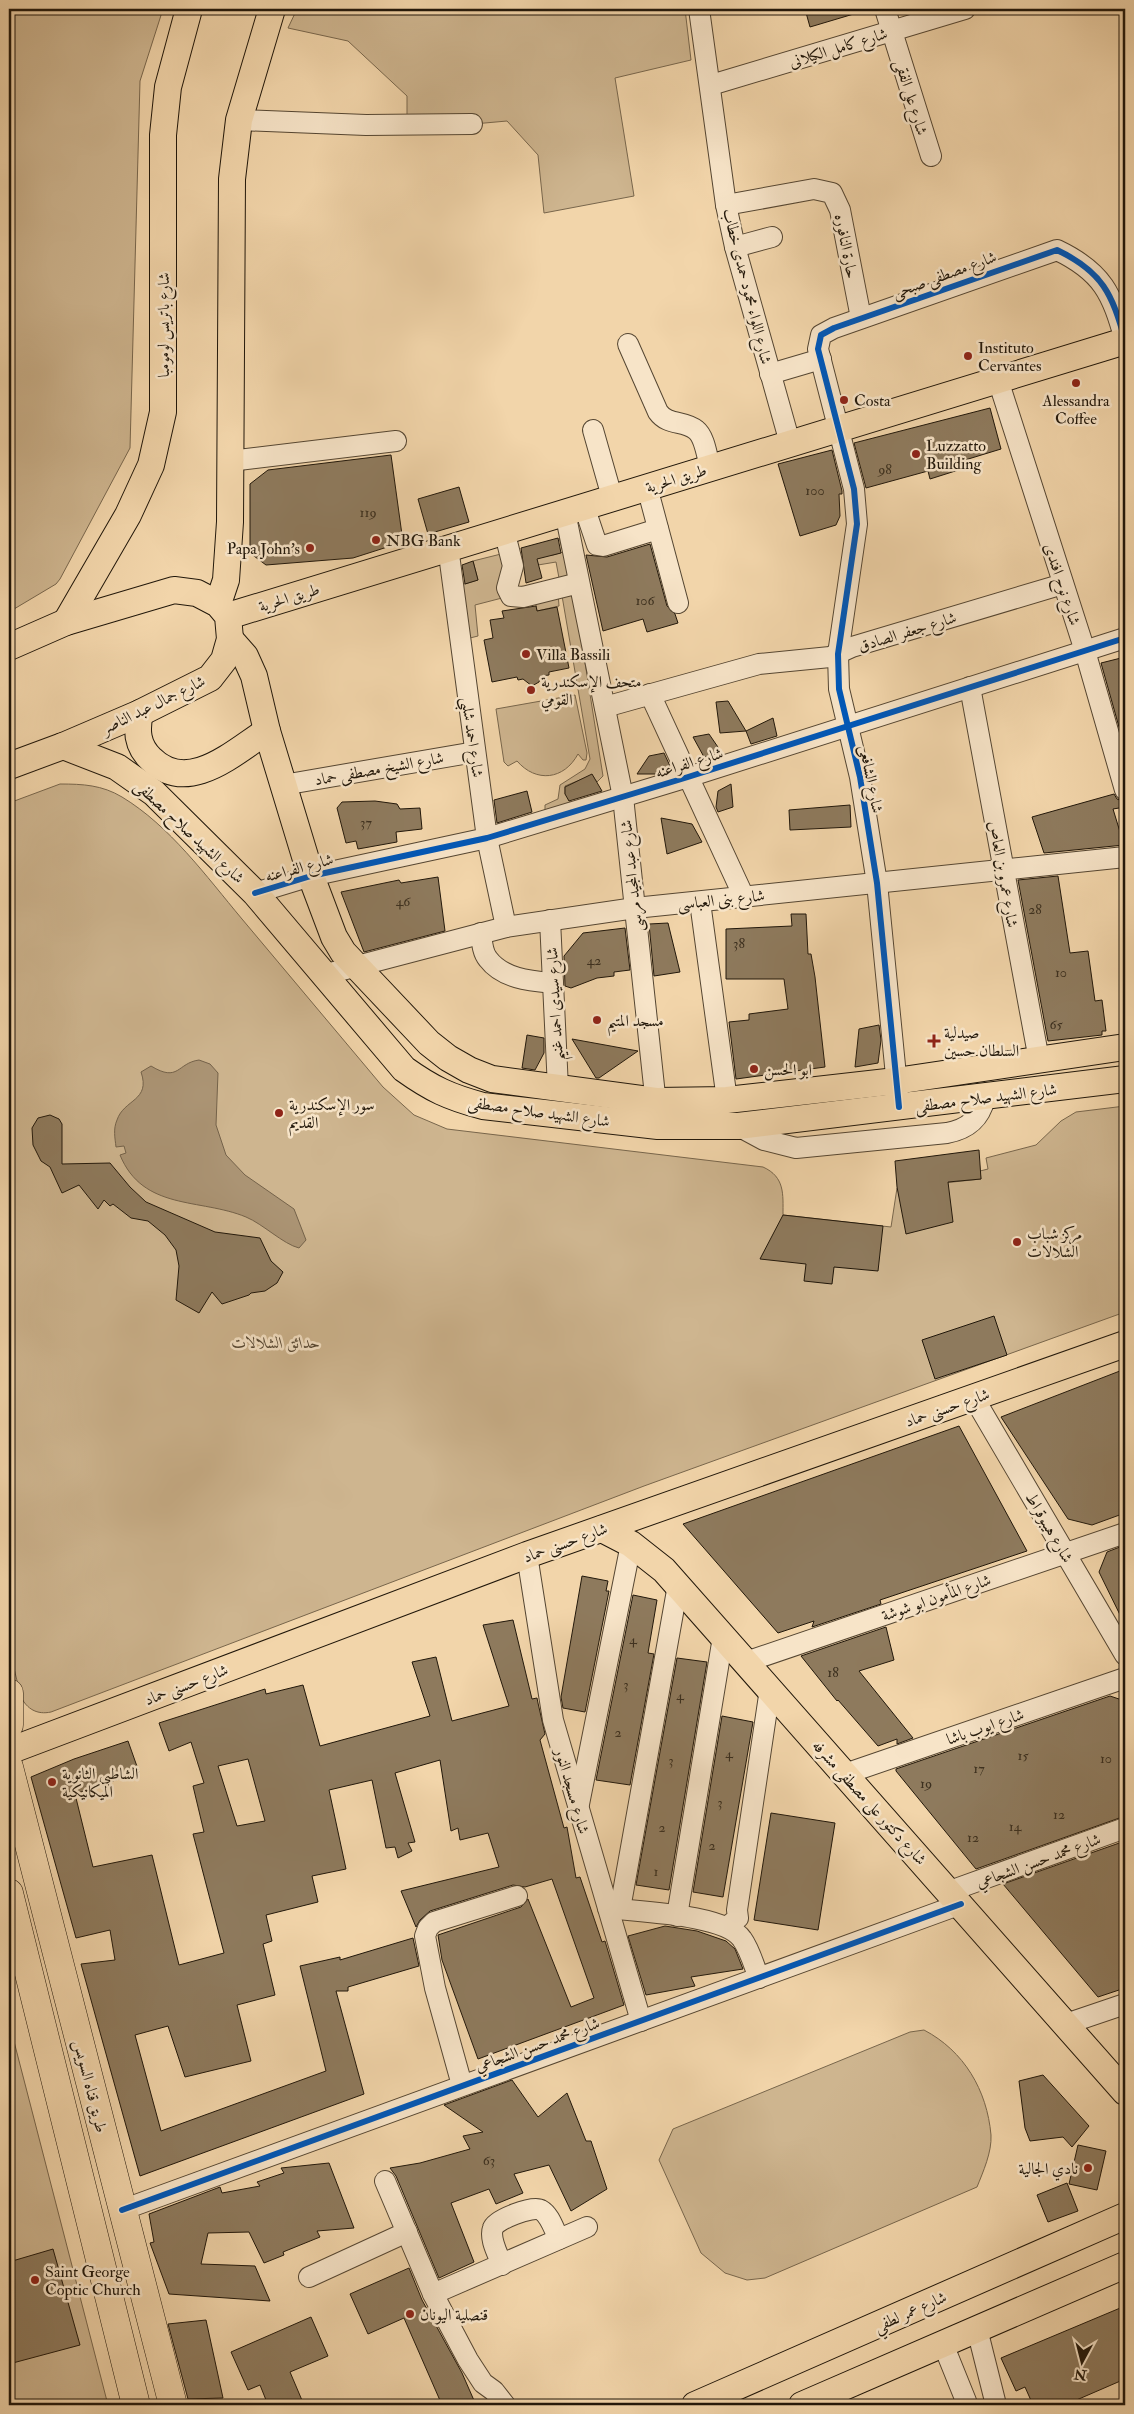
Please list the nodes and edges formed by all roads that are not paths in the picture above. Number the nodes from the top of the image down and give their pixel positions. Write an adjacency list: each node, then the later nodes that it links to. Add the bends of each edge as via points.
1 (188, 9): 36 (main road, شارع باتريس لومومبا, via 168,87 163,135 163,412 151,465 128,515)
2 (272, 9): 8 (main road)
3 (699, 9): 7 (street, شارع اللواء محمود حمدى خطاب)
4 (885, 9): 6 (street, شارع على الفقى)
5 (965, 9): 6 (street, شارع كامل الكيلانى)
6 (892, 31): 7 (street, شارع كامل الكيلانى); 10 (street, شارع على الفقى)
7 (711, 85): 11 (street, شارع اللواء محمود حمدى خطاب)
8 (239, 120): 9 (street, via 366,125); 24 (main road, via 232,178)
9 (472, 124)
10 (930, 156)
11 (726, 205): 13 (street, شارع اللواء محمود حمدى خطاب); 14 (street, حارة النافوره, via 814,189 832,193 840,210)
12 (772, 237): 13 (street)
13 (734, 247): 18 (street, شارع اللواء محمود حمدى خطاب)
14 (861, 318): 15 (street, شارع مصطفى صبحى, via 1057,250 1068,255 1107,289); 17 (street, شارع مصطفى صبحى, via 821,335)
15 (1125, 340): 19 (main road, طريق الحرية)
16 (628, 344): 25 (street, via 658,412 667,421 696,430)
17 (820, 359): 18 (street); 20 (street, شارع مصطفى صبحى)
18 (770, 374): 23 (street, شارع اللواء محمود حمدى خطاب)
19 (998, 380): 20 (main road, طريق الحرية); 33 (street, شارع نوح افندى)
20 (839, 428): 23 (main road, طريق الحرية); 40 (street, شارع الشافعى, via 854,489 857,524)
21 (593, 430): 27 (street)
22 (396, 441): 24 (street)
23 (790, 443): 25 (main road, طريق الحرية)
24 (230, 461): 35 (main road)
25 (710, 467): 26 (main road, طريق الحرية)
26 (647, 487): 27 (main road, طريق الحرية); 29 (street)
27 (612, 497): 28 (main road, طريق الحرية)
28 (574, 509): 29 (street, via 597,546); 30 (main road, طريق الحرية); 32 (street, شارع عبد المجيد مرسى)
29 (658, 529): 34 (street)
30 (504, 530): 31 (main road, طريق الحرية); 32 (street, via 512,561 507,588 511,596 523,597)
31 (448, 547): 35 (main road, طريق الحرية); 48 (street, شارع احمد شلبى)
32 (579, 583): 43 (street, شارع عبد المجيد مرسى)
33 (1063, 584): 39 (street, شارع نوح افندى); 40 (street, شارع جعفر الصادق, via 852,647)
34 (678, 603)
35 (225, 620): 36 (main road, via 198,593 174,590); 44 (main road, شارع جمال عبد الناصر, via 224,660 210,678); 46 (main road, شارع الشهيد صلاح مصطفى, via 250,665)
36 (66, 622): 38 (main road)
37 (1125, 638): 39 (street, شارع الفراعنه)
38 (9, 647)
39 (1085, 651): 41 (street, شارع الفراعنه); 52 (street, شارع نوح افندى)
40 (838, 654): 42 (street, شارع جعفر الصادق, via 759,664); 45 (street, شارع الشافعى, via 839,690)
41 (970, 688): 45 (street, شارع الفراعنه); 56 (street, شارع عمرو بن العاص)
42 (650, 694): 43 (street, شارع جعفر الصادق); 50 (street)
43 (604, 707): 53 (street, شارع عبد المجيد مرسى)
44 (140, 713): 46 (main road, via 137,734 146,754 165,769 176,773 189,774 212,766); 47 (main road, شارع جمال عبد الناصر)
45 (847, 726): 50 (street, شارع الفراعنه); 58 (street, شارع الشافعى, via 860,777)
46 (267, 731): 51 (main road, شارع الشهيد صلاح مصطفى)
47 (63, 746): 49 (main road, شارع جمال عبد الناصر); 59 (main road, شارع الشهيد صلاح مصطفى, via 117,767 154,793)
48 (475, 752): 51 (street, شارع الشيخ مصطفى حماد); 54 (street, شارع احمد شلبى)
49 (9, 766)
50 (688, 777): 53 (street, شارع الفراعنه); 60 (street)
51 (283, 785): 57 (main road, شارع الشهيد صلاح مصطفى)
52 (1125, 790)
53 (623, 797): 54 (street, شارع الفراعنه); 62 (street, شارع عبد المجيد مرسى)
54 (487, 838): 57 (street, شارع الفراعنه); 64 (street, شارع احمد شلبى)
55 (1125, 857): 56 (street, شارع بنى العباسى)
56 (1004, 870): 58 (street, شارع بنى العباسى); 70 (street, شارع عمرو بن العاص)
57 (310, 876): 59 (street, شارع الفراعنه); 66 (main road, شارع الشهيد صلاح مصطفى, via 334,938)
58 (877, 883): 60 (street, شارع بنى العباسى); 72 (street, شارع الشافعى)
59 (255, 893): 67 (main road, شارع الشهيد صلاح مصطفى)
60 (744, 897): 61 (street, شارع بنى العباسى)
61 (700, 902): 62 (street, شارع بنى العباسى); 75 (street)
62 (635, 908): 63 (street, شارع بنى العباسى); 77 (street, شارع عبد المجيد مرسى)
63 (550, 920): 64 (street, شارع بنى العباسى); 68 (street, شارع سيدى احمد غنيم)
64 (506, 927): 65 (street, شارع بنى العباسى)
65 (481, 933): 66 (street, شارع بنى العباسى); 68 (street, via 484,950 495,965 525,981)
66 (354, 966): 67 (street, شارع بنى العباسى); 73 (main road, شارع الشهيد صلاح مصطفى, via 429,1043 448,1058 492,1079)
67 (323, 975): 77 (main road, شارع الشهيد صلاح مصطفى, via 404,1069 430,1088 455,1099 482,1106)
68 (553, 983): 73 (street, شارع سيدى احمد غنيم)
69 (1125, 1048): 70 (main road, شارع الشهيد صلاح مصطفى)
70 (1039, 1060): 72 (main road, شارع الشهيد صلاح مصطفى)
71 (1125, 1079): 74 (main road, شارع الشهيد صلاح مصطفى)
72 (896, 1081): 75 (main road, شارع الشهيد صلاح مصطفى); 76 (street, شارع الشافعى)
73 (558, 1088): 77 (main road, شارع الشهيد صلاح مصطفى)
74 (985, 1098): 76 (main road, شارع الشهيد صلاح مصطفى); 78 (street, via 981,1112 968,1126 937,1134 796,1148 764,1140)
75 (727, 1100): 77 (main road, شارع الشهيد صلاح مصطفى)
76 (899, 1107): 78 (main road, شارع الشهيد صلاح مصطفى)
77 (657, 1113): 78 (main road, شارع الشهيد صلاح مصطفى)
78 (738, 1126)
79 (1125, 1344): 80 (main road, شارع حسنى حماد)
80 (974, 1398): 81 (main road, شارع حسنى حماد); 84 (street, شارع هيبوقراط)
81 (602, 1529): 83 (main road, شارع دكتور على مصطفى مشرفه); 85 (main road, شارع حسنى حماد)
82 (1125, 1533): 84 (street, شارع المأمون ابو شوشة)
83 (631, 1544): 86 (main road, شارع دكتور على مصطفى مشرفه); 97 (street)
84 (1065, 1553): 88 (street, شارع هيبوقراط); 89 (street, شارع المأمون ابو شوشة)
85 (528, 1555): 94 (main road, شارع حسنى حماد); 97 (street, شارع مسجد النور, via 552,1720)
86 (678, 1585): 87 (main road, شارع دكتور على مصطفى مشرفه); 102 (street)
87 (723, 1636): 89 (main road, شارع دكتور على مصطفى مشرفه); 103 (street)
88 (1125, 1656)
89 (746, 1662): 91 (main road, شارع دكتور على مصطفى مشرفه)
90 (1125, 1678): 96 (street, شارع ايوب باشا)
91 (770, 1689): 96 (main road, شارع دكتور على مصطفى مشرفه); 104 (street, via 738,1918)
92 (9, 1694): 93 (highway)
93 (9, 1725)
94 (9, 1751)
95 (9, 1767): 112 (highway, طريق قناه السويس)
96 (845, 1774): 101 (main road, شارع دكتور على مصطفى مشرفه)
97 (578, 1808): 102 (street, شارع مسجد النور)
98 (1125, 1828): 101 (street, شارع محمد حسن الشجاعي)
99 (9, 1893): 124 (highway, طريق قناه السويس)
100 (517, 1896): 109 (street, via 434,1922 425,1936 434,1988)
101 (956, 1898): 105 (street, شارع محمد حسن الشجاعي); 108 (main road, شارع دكتور على مصطفى مشرفه)
102 (614, 1909): 103 (street); 107 (street, شارع مسجد النور)
103 (676, 1916): 104 (street)
104 (728, 1926): 105 (street, via 742,1938)
105 (759, 1978): 107 (street, شارع محمد حسن الشجاعي)
106 (1125, 2004): 108 (street)
107 (641, 2021): 109 (street, شارع محمد حسن الشجاعي)
108 (1066, 2024): 110 (main road, شارع دكتور على مصطفى مشرفه)
109 (462, 2086): 112 (street, شارع محمد حسن الشجاعي)
110 (1125, 2092)
111 (385, 2181): 115 (street)
112 (122, 2210): 125 (highway, طريق قناه السويس)
113 (1125, 2216): 127 (main road, شارع عمر لطفي)
114 (587, 2227): 116 (street)
115 (407, 2232): 119 (street); 120 (street)
116 (559, 2239): 117 (street); 117 (street, via 546,2214 537,2208 527,2209 495,2224 492,2229 492,2240)
117 (502, 2265): 120 (street)
118 (1125, 2265): 121 (main road)
119 (309, 2277)
120 (434, 2294): 126 (street, via 477,2375)
121 (977, 2330): 122 (main road); 129 (street)
122 (943, 2344): 123 (street); 128 (main road)
123 (962, 2403): 129 (street, via 988,2400)
124 (136, 2405)
125 (172, 2405)
126 (505, 2405)
127 (695, 2405)
128 (802, 2405)
129 (995, 2405)

